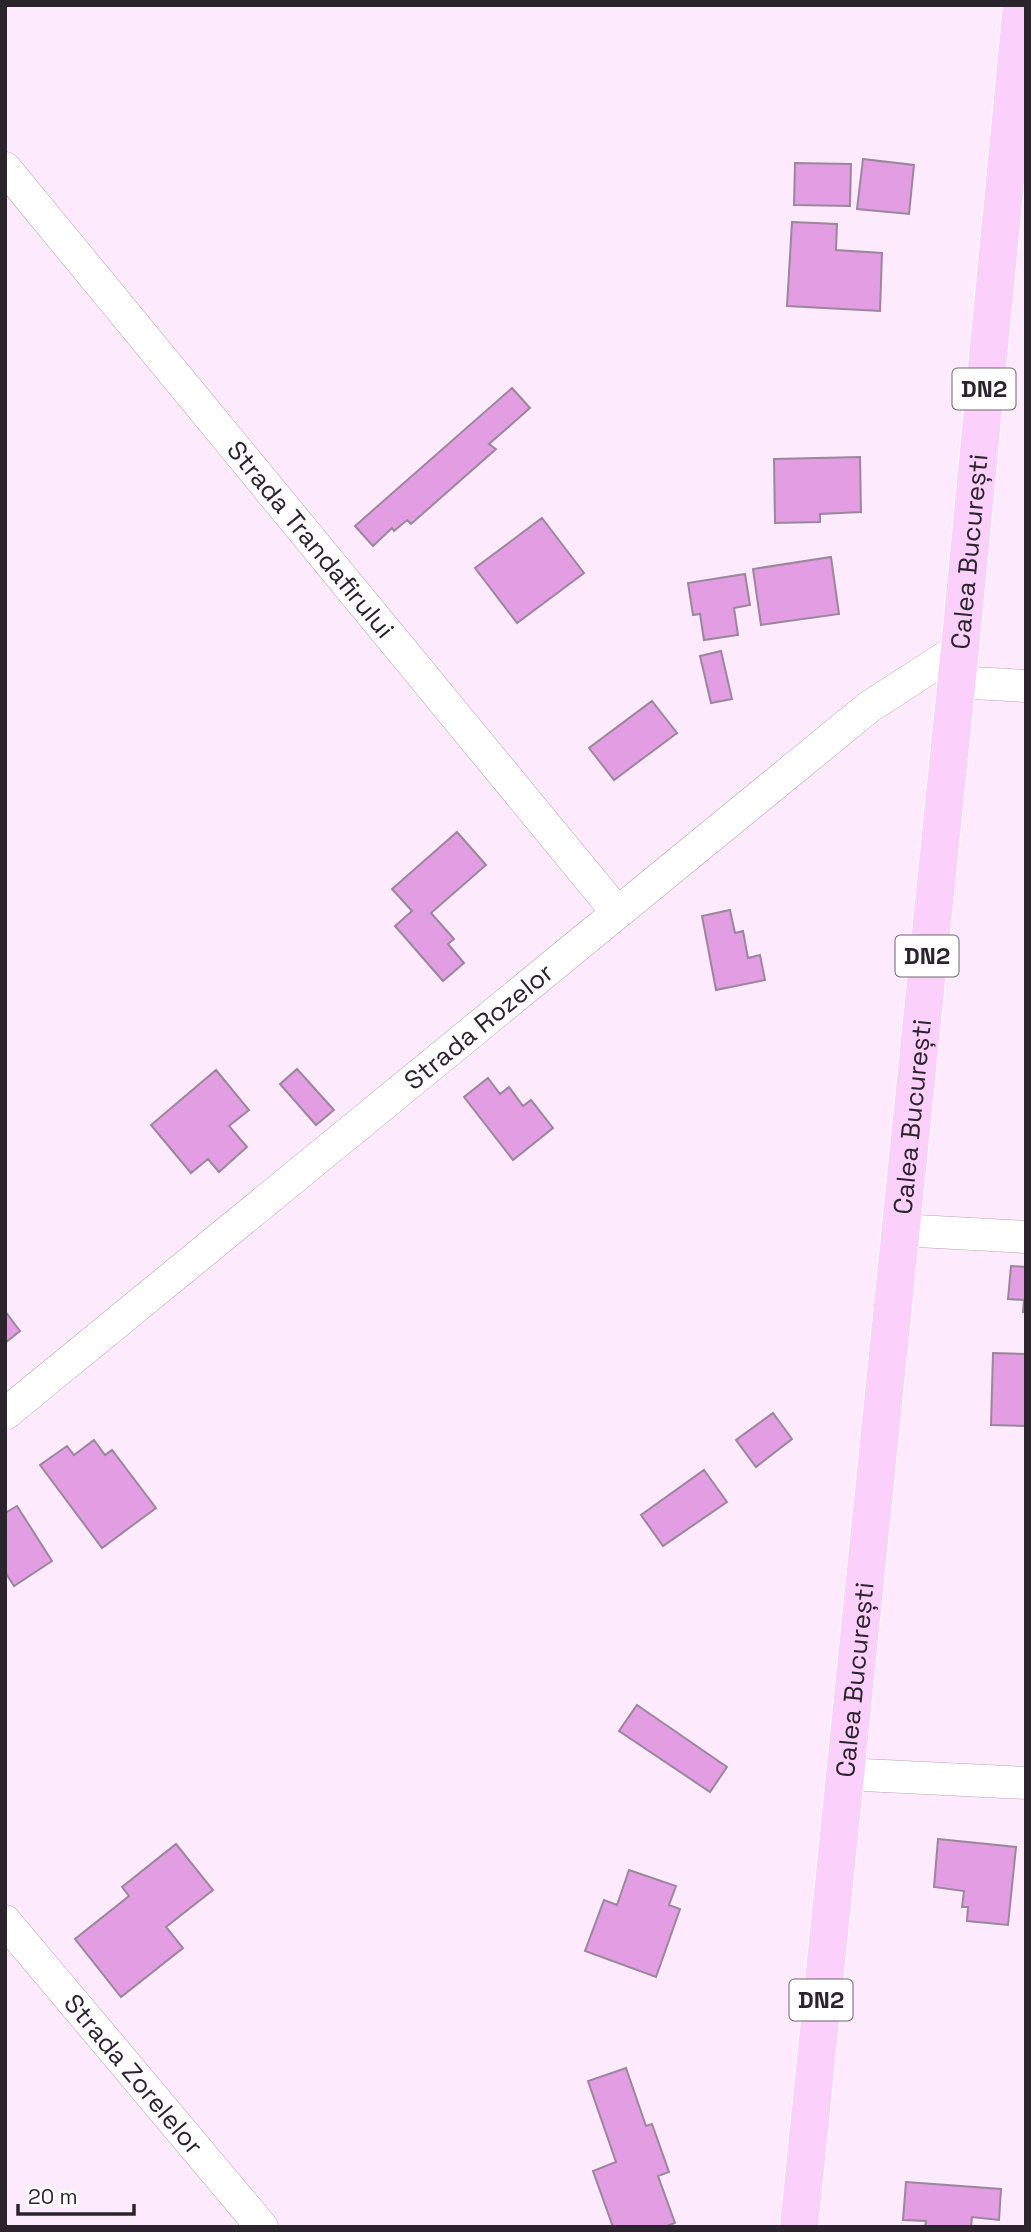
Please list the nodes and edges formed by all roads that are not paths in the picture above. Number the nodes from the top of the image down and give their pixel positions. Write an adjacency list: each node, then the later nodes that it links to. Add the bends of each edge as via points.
1 (1022, 5): 2 (main road, Calea București / DN2)
2 (1017, 132): 4 (main road, Calea București / DN2)
3 (5, 168): 6 (street, Strada Trandafirului)
4 (958, 665): 5 (street); 6 (street, Strada Rozelor, via 869,707); 7 (main road, Calea București / DN2)
5 (1026, 686)
6 (617, 912): 9 (street, Strada Rozelor)
7 (900, 1230): 8 (street); 10 (main road, Calea București / DN2)
8 (1026, 1237)
9 (5, 1414)
10 (843, 1774): 11 (street); 14 (main road, Calea București / DN2)
11 (1026, 1783)
12 (5, 1921): 13 (street, Strada Zorelelor)
13 (262, 2227)
14 (799, 2227)

